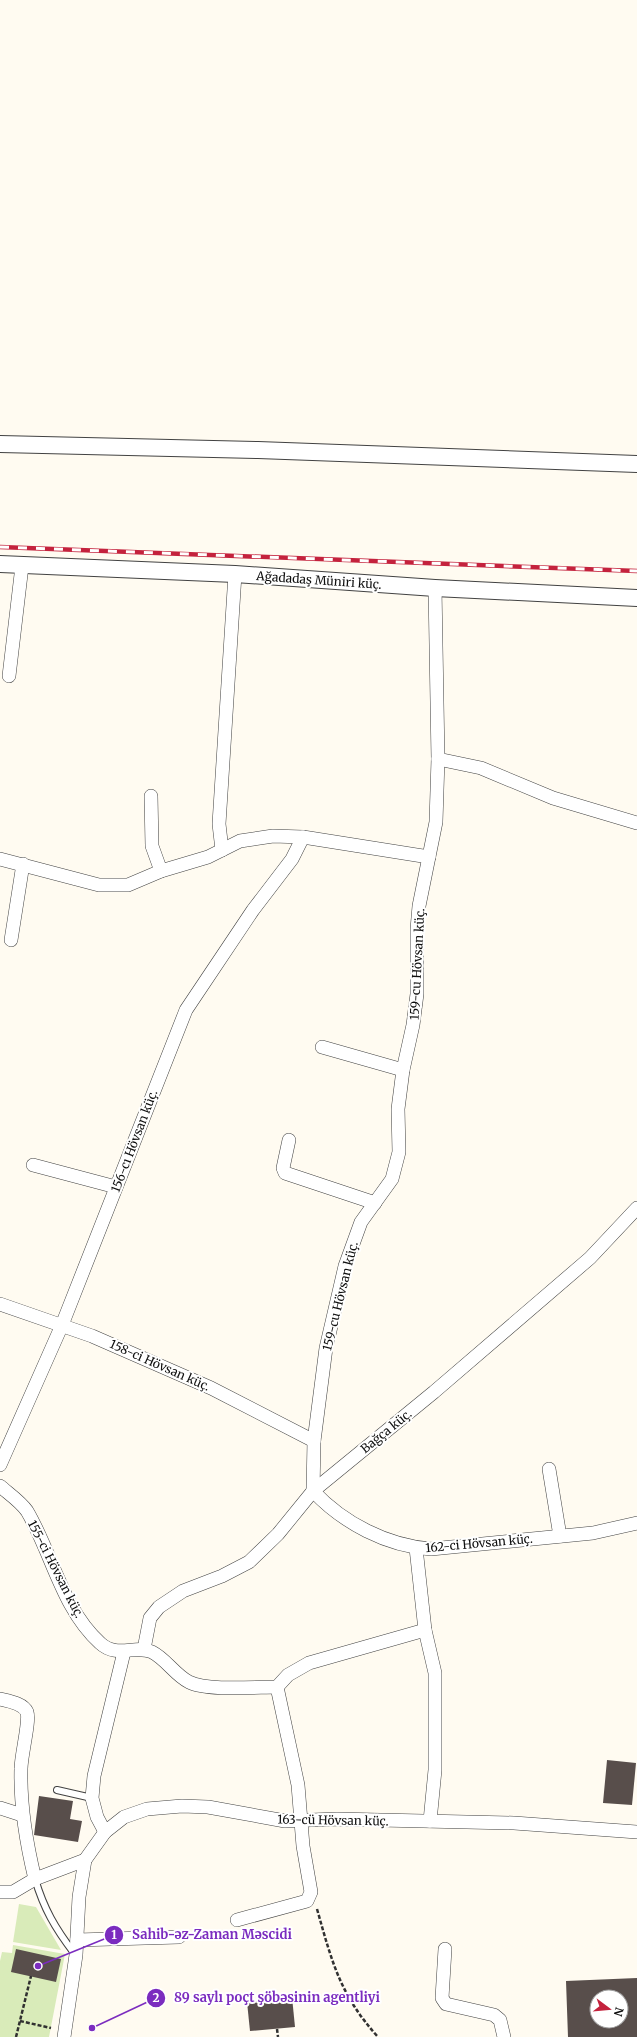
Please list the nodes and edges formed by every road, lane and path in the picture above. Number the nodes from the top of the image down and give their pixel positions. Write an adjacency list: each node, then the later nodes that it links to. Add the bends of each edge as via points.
1 (0, 444): 2 (street, via 258,450)
2 (637, 464)
3 (0, 564): 4 (street, Ağadadaş Müniri küç.)
4 (22, 566): 5 (street, Ağadadaş Müniri küç.); 8 (street)
5 (235, 574): 6 (street, Ağadadaş Müniri küç.); 13 (street, via 219,824)
6 (436, 588): 7 (street, Ağadadaş Müniri küç.); 9 (street, 159-cu Hövsan küç.)
7 (637, 598)
8 (9, 676)
9 (438, 759): 11 (street, via 481,768 553,798); 14 (street, 159-cu Hövsan küç., via 436,822)
10 (151, 796): 17 (street, via 152,846)
11 (637, 823)
12 (303, 837): 13 (street, via 273,836 240,841); 14 (street); 23 (street, 156-cı Hövsan küç., via 292,859 253,910 186,1010)
13 (222, 850): 17 (street, via 208,857)
14 (429, 857): 20 (street, 159-cu Hövsan küç., via 419,906 414,1025)
15 (0, 859): 16 (street)
16 (23, 864): 17 (street, via 99,885 114,886 128,885); 18 (street)
17 (161, 870)
18 (11, 940)
19 (322, 1047): 20 (street)
20 (403, 1070): 24 (street, 159-cu Hövsan küç., via 398,1109 398,1160 392,1179)
21 (288, 1140): 24 (street, via 283,1168 285,1174)
22 (33, 1165): 23 (street)
23 (116, 1187): 27 (street, 156-cı Hövsan küç.)
24 (375, 1203): 28 (street, 159-cu Hövsan küç., via 361,1222 345,1266 326,1348)
25 (637, 1208): 32 (street, Bağça küç., via 590,1258 434,1392)
26 (0, 1304): 27 (street, 158-ci Hövsan küç.)
27 (62, 1325): 28 (street, 158-ci Hövsan küç., via 211,1388); 29 (street, 156-cı Hövsan küç.)
28 (314, 1441): 32 (street, 159-cu Hövsan küç.)
29 (0, 1465)
30 (549, 1469): 34 (street)
31 (0, 1486): 38 (street, 155-ci Hövsan küç., via 26,1510 76,1614 100,1644)
32 (313, 1491): 35 (street, 162-ci Hövsan küç., via 329,1507 371,1533); 37 (street, Bağça küç., via 278,1534 249,1562 183,1591 159,1606 150,1618)
33 (637, 1523): 34 (street, 162-ci Hövsan küç., via 593,1533)
34 (560, 1536): 35 (street, 162-ci Hövsan küç., via 431,1549)
35 (416, 1548): 36 (street)
36 (424, 1630): 39 (street, via 310,1663 288,1675); 46 (street, via 436,1673)
37 (144, 1649): 38 (street, 155-ci Hövsan küç.); 39 (street, via 152,1652 177,1675 190,1683 203,1686)
38 (124, 1652): 42 (street, via 94,1776)
39 (277, 1687): 45 (street, via 298,1785)
40 (0, 1699): 44 (street, via 21,1705 27,1714 21,1753)
41 (57, 1790): 42 (lane)
42 (92, 1798): 47 (street, via 97,1817)
43 (0, 1808): 44 (street)
44 (22, 1815): 50 (street)
45 (302, 1821): 46 (street, 163-cü Hövsan küç.); 47 (street, 163-cü Hövsan küç., via 261,1817 208,1807 182,1806 147,1809 124,1816); 52 (street, via 303,1846)
46 (430, 1821): 48 (street, 163-cü Hövsan küç., via 514,1823)
47 (105, 1832): 49 (street, 163-cü Hövsan küç.)
48 (637, 1832)
49 (85, 1860): 50 (street); 55 (street, 163-cü Hövsan küç., via 79,1897)
50 (35, 1879): 51 (street, via 13,1892); 57 (lane, via 54,1927)
51 (0, 1892)
52 (311, 1892): 53 (street, via 307,1901); 65 (path, via 344,1992)
53 (237, 1920)
54 (179, 1937): 55 (street)
55 (77, 1940): 57 (street, 163-cü Hövsan küç.)
56 (445, 1948): 66 (street, via 442,1998 446,2004 494,2015 500,2020)
57 (76, 1955): 63 (street, 163-cü Hövsan küç.)
58 (31, 1976): 59 (path)
59 (20, 2021): 60 (path); 62 (path)
60 (51, 2028)
61 (277, 2028): 64 (path)
62 (16, 2037)
63 (64, 2037)
64 (278, 2037)
65 (378, 2037)
66 (504, 2037)

